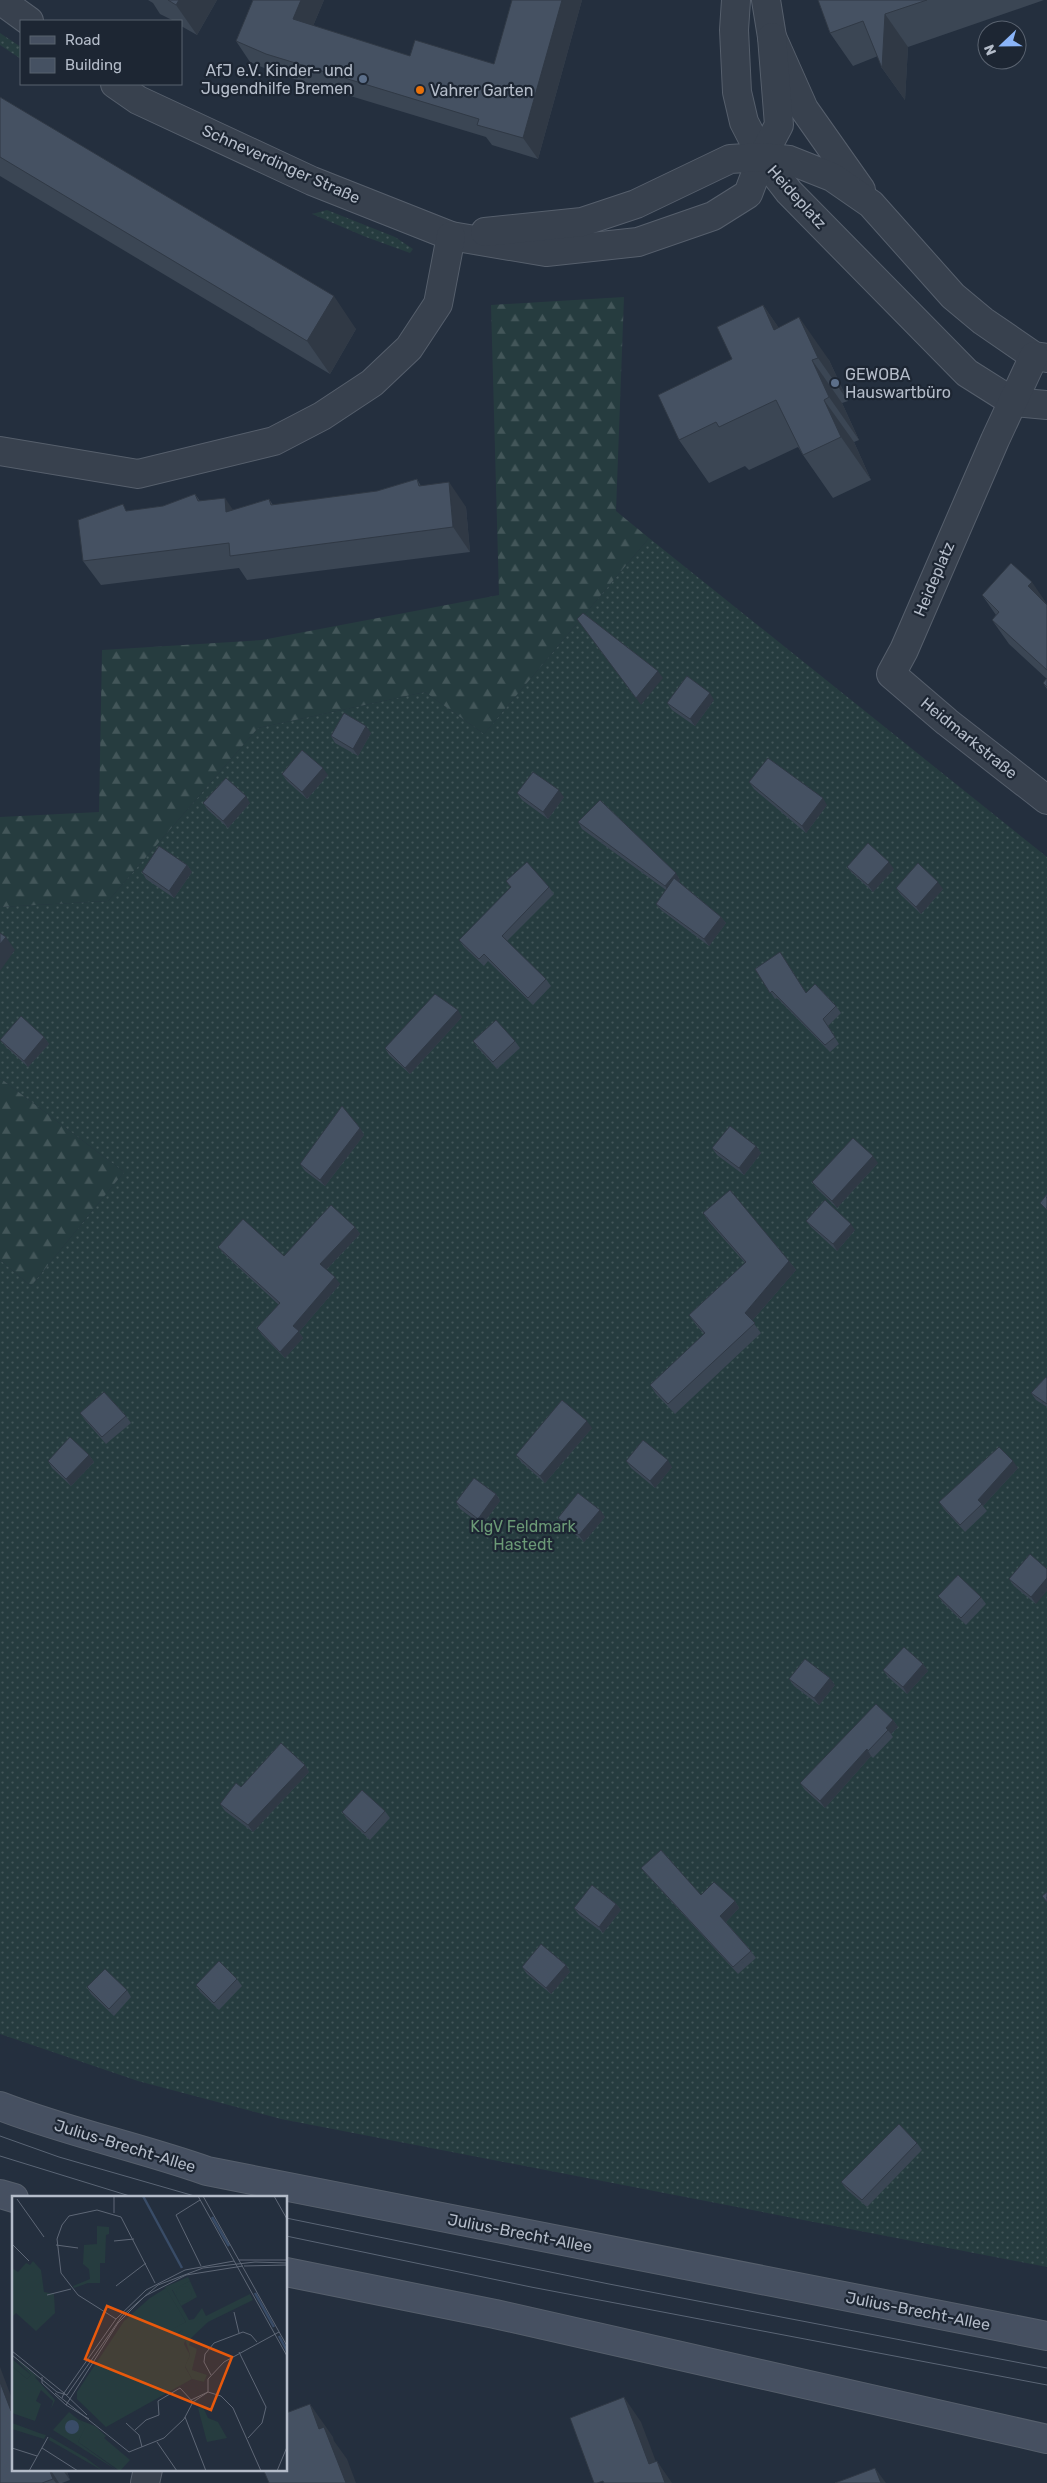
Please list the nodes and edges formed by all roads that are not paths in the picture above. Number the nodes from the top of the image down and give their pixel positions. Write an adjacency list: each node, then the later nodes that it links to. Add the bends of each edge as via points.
1 (0, 0): 4 (street)
2 (736, 0): 7 (street, via 737,92 744,122)
3 (766, 0): 5 (street)
4 (28, 20)
5 (772, 37): 7 (street, via 779,125); 8 (street, via 804,109)
6 (117, 85): 9 (street, Schneverdinger Straße, via 138,100 312,181)
7 (762, 157): 8 (street, Heideplatz, via 789,160 832,177); 9 (street, Schneverdinger Straße, via 730,159 636,204 582,222); 9 (street, Schneverdinger Straße, via 748,194 713,216 638,242 546,252); 11 (street, Heideplatz, via 789,192 967,374)
8 (871, 204): 10 (street, Heideplatz, via 953,296 983,321)
9 (451, 236): 13 (street, via 438,304 409,348 372,383 322,416 274,441 138,474)
10 (1041, 357): 11 (street, Heideplatz)
11 (1013, 402): 12 (street); 14 (street, Heideplatz)
12 (1047, 405)
13 (0, 451)
14 (891, 674): 15 (street, Heidmarkstraße)
15 (1047, 800)
16 (0, 2106): 18 (main road, Julius-Brecht-Allee, via 207,2171)
17 (288, 2272): 19 (main road, via 534,2323)
18 (1047, 2336)
19 (1047, 2439)
20 (148, 2470): 21 (street)
21 (145, 2483)

